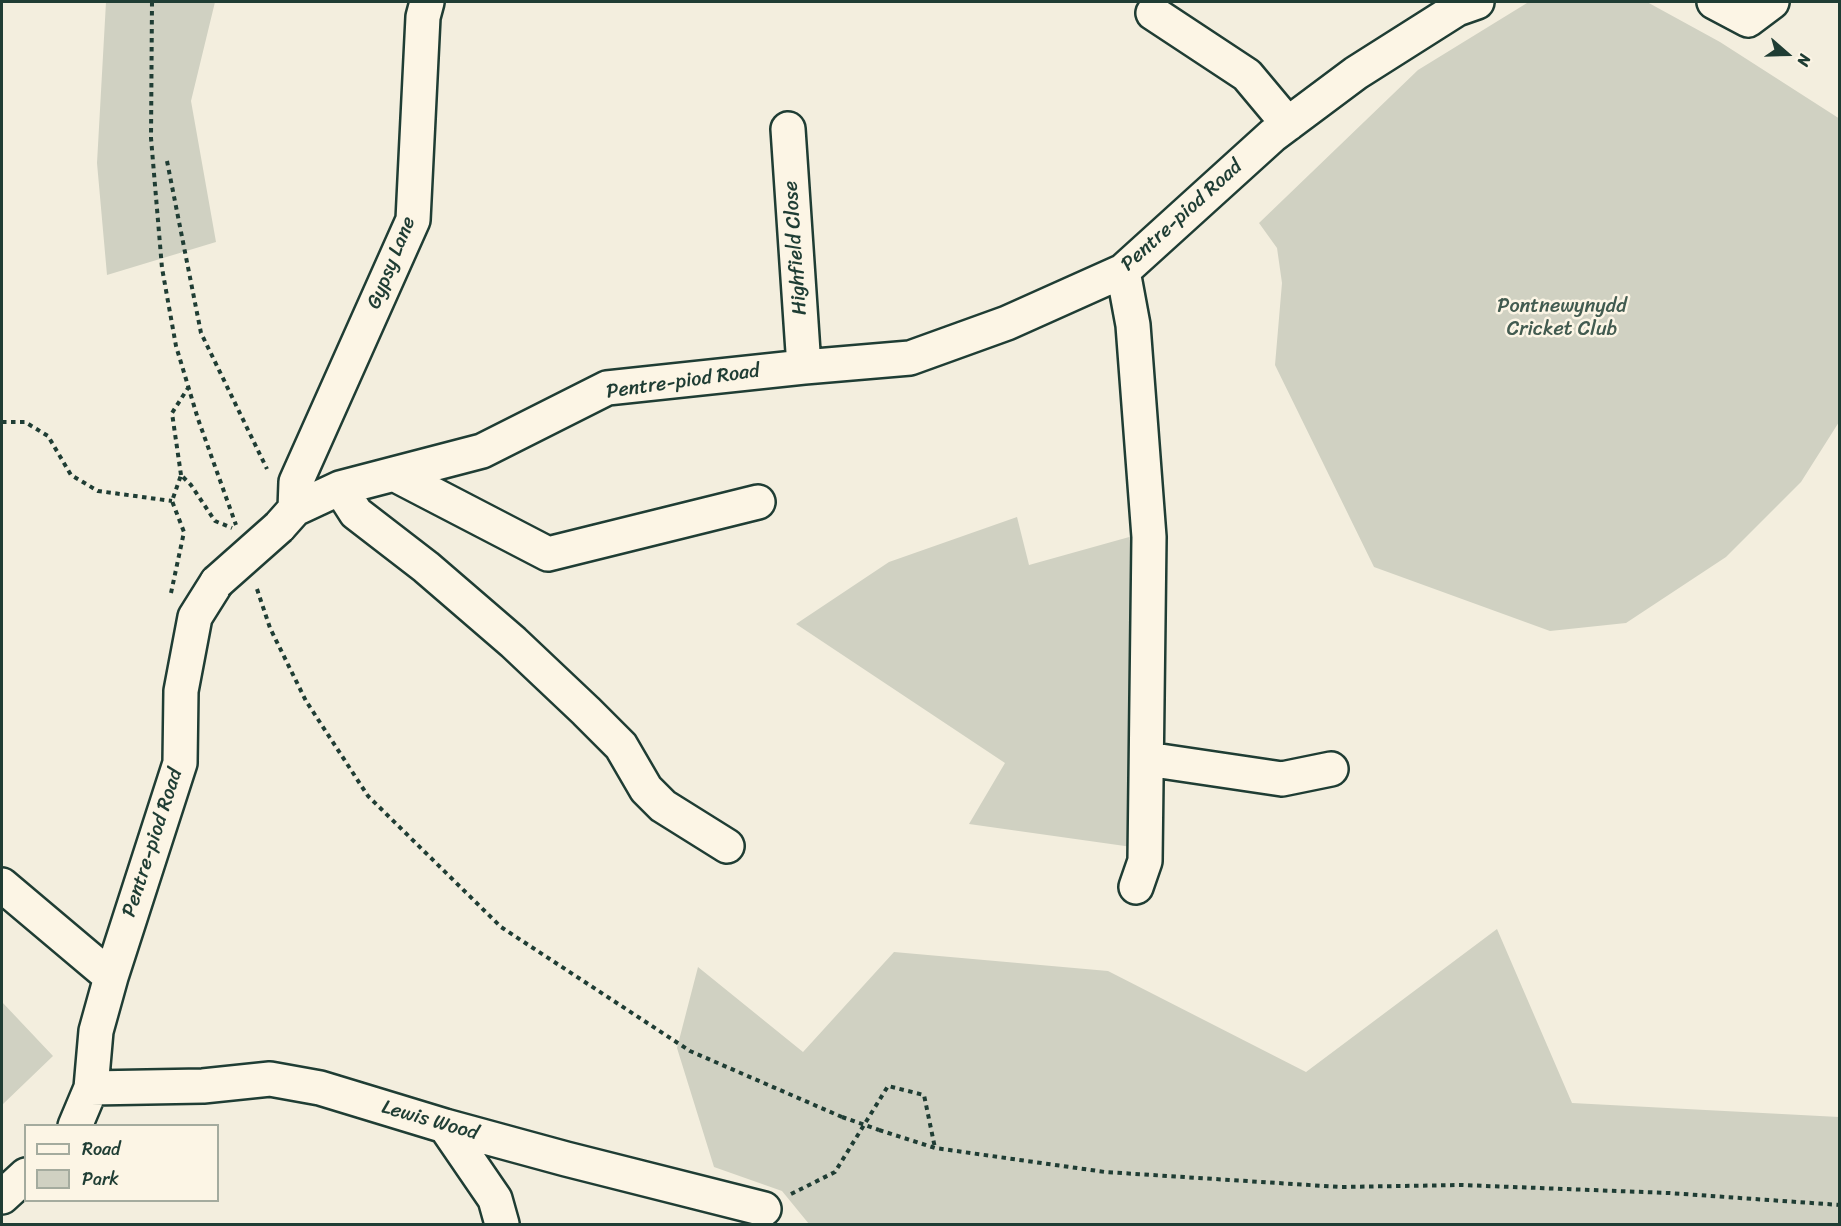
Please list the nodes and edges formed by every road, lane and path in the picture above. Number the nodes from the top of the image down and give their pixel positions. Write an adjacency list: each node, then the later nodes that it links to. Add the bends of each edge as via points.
1 (152, 2): 12 (path, via 151,138 162,268 176,346)
2 (427, 2): 19 (street, Gypsy Lane, via 423,17 413,220 296,482)
3 (1477, 2): 7 (street, Pentre-piod Road, via 1457,9 1356,73)
4 (1714, 2): 5 (street, via 1748,20)
5 (1772, 2)
6 (1153, 13): 7 (street, via 1247,75)
7 (1288, 124): 10 (street, Pentre-piod Road)
8 (788, 129): 11 (street, Highfield Close)
9 (167, 161): 19 (path, via 201,333)
10 (1123, 272): 11 (street, Pentre-piod Road, via 1007,323 910,358); 22 (street, via 1133,325 1149,537)
11 (804, 367): 14 (street, Pentre-piod Road, via 607,388 482,451)
12 (189, 387): 15 (path, via 172,413); 15 (path, via 238,530 215,521)
13 (2, 422): 17 (path, via 25,422 48,436 70,475 98,491)
14 (394, 474): 16 (street, Pentre-piod Road); 18 (street, via 548,554)
15 (181, 475): 17 (path)
16 (340, 488): 19 (street, Pentre-piod Road); 24 (street, via 356,513 513,642 586,711 621,746 646,789 663,806)
17 (172, 501): 21 (path, via 184,532)
18 (758, 502)
19 (290, 509): 27 (street, Pentre-piod Road, bridge, via 217,582 195,617 181,691 180,763)
20 (256, 585): 31 (path, bridge, via 270,628 306,701 368,796 501,927 690,1051 842,1117)
21 (169, 600)
22 (1147, 759): 23 (street, via 1282,779); 26 (street, via 1145,861)
23 (1331, 769)
24 (727, 846)
25 (2, 885): 27 (street)
26 (1136, 888)
27 (111, 977): 28 (street, Pentre-piod Road, via 96,1031)
28 (91, 1088): 29 (street, Pentre-piod Road); 30 (street, Lewis Wood, via 203,1086 270,1079 320,1088)
29 (75, 1124)
30 (445, 1126): 35 (street, Lewis Wood); 36 (street, via 495,1200)
31 (935, 1148): 34 (path, via 1106,1172 1340,1187 1461,1185); 35 (path, via 924,1095 888,1086 835,1172)
32 (24, 1177): 33 (street)
33 (2, 1197)
34 (1839, 1204)
35 (764, 1209)
36 (502, 1224)

